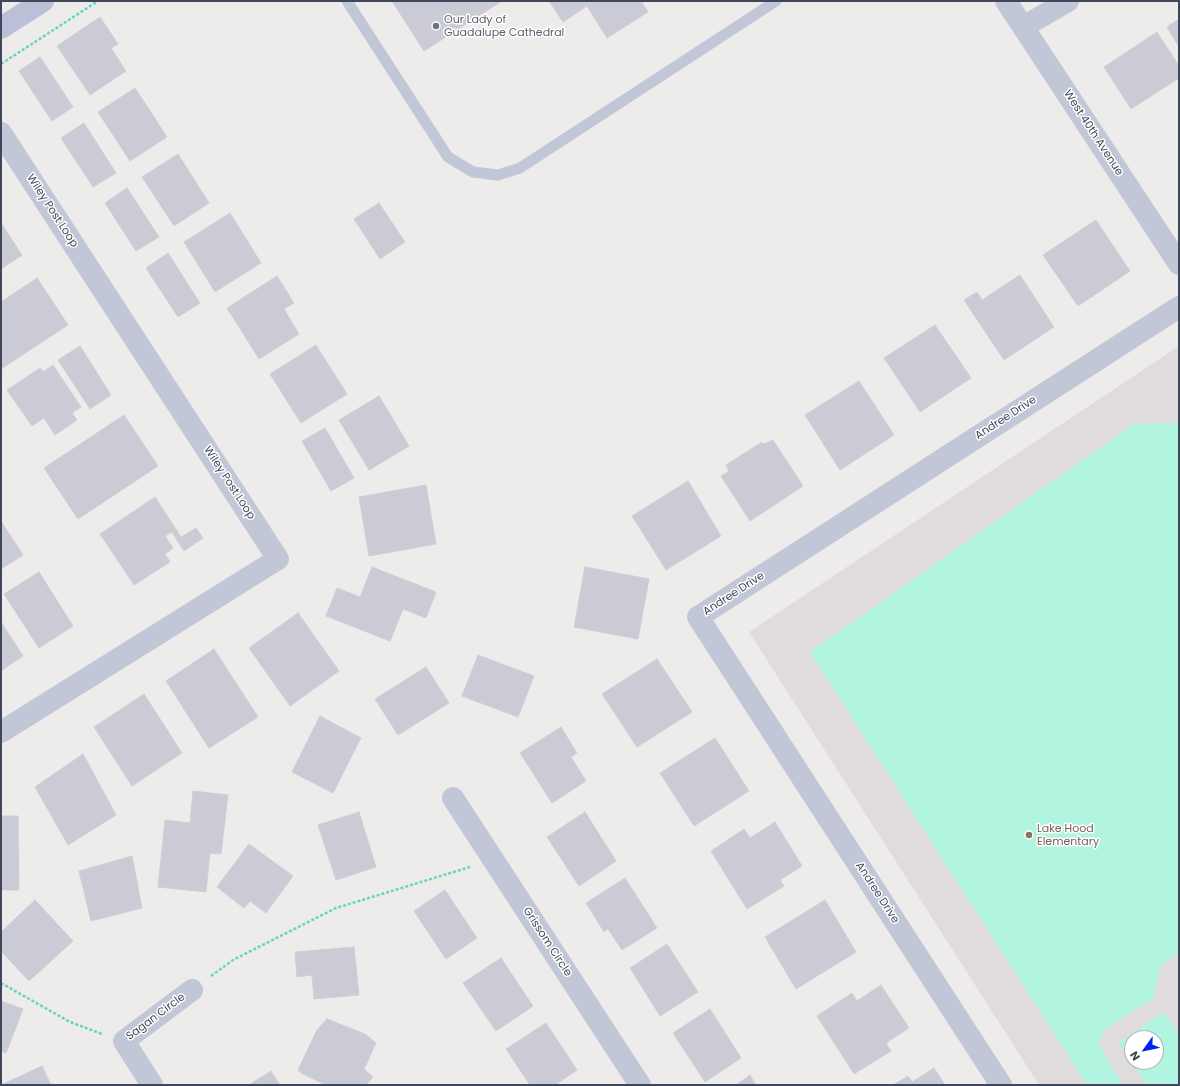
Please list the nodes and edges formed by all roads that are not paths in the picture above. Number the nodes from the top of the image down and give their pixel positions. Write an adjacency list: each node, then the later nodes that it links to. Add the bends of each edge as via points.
1 (43, 1): 7 (street)
2 (347, 1): 3 (lane, via 448,157 473,172 498,175 520,168)
3 (776, 1)
4 (1006, 1): 6 (street, West 40th Avenue)
5 (1068, 1): 6 (street)
6 (1023, 27): 9 (street, West 40th Avenue)
7 (1, 28)
8 (1, 133): 11 (street, Wiley Post Loop, via 278,559)
9 (1179, 264)
10 (1179, 308): 16 (street, Andree Drive, via 698,617)
11 (1, 732)
12 (453, 798): 15 (street, Grissom Circle)
13 (192, 990): 14 (street, Sagan Circle, via 124,1042)
14 (152, 1085)
15 (640, 1085)
16 (1002, 1085)

